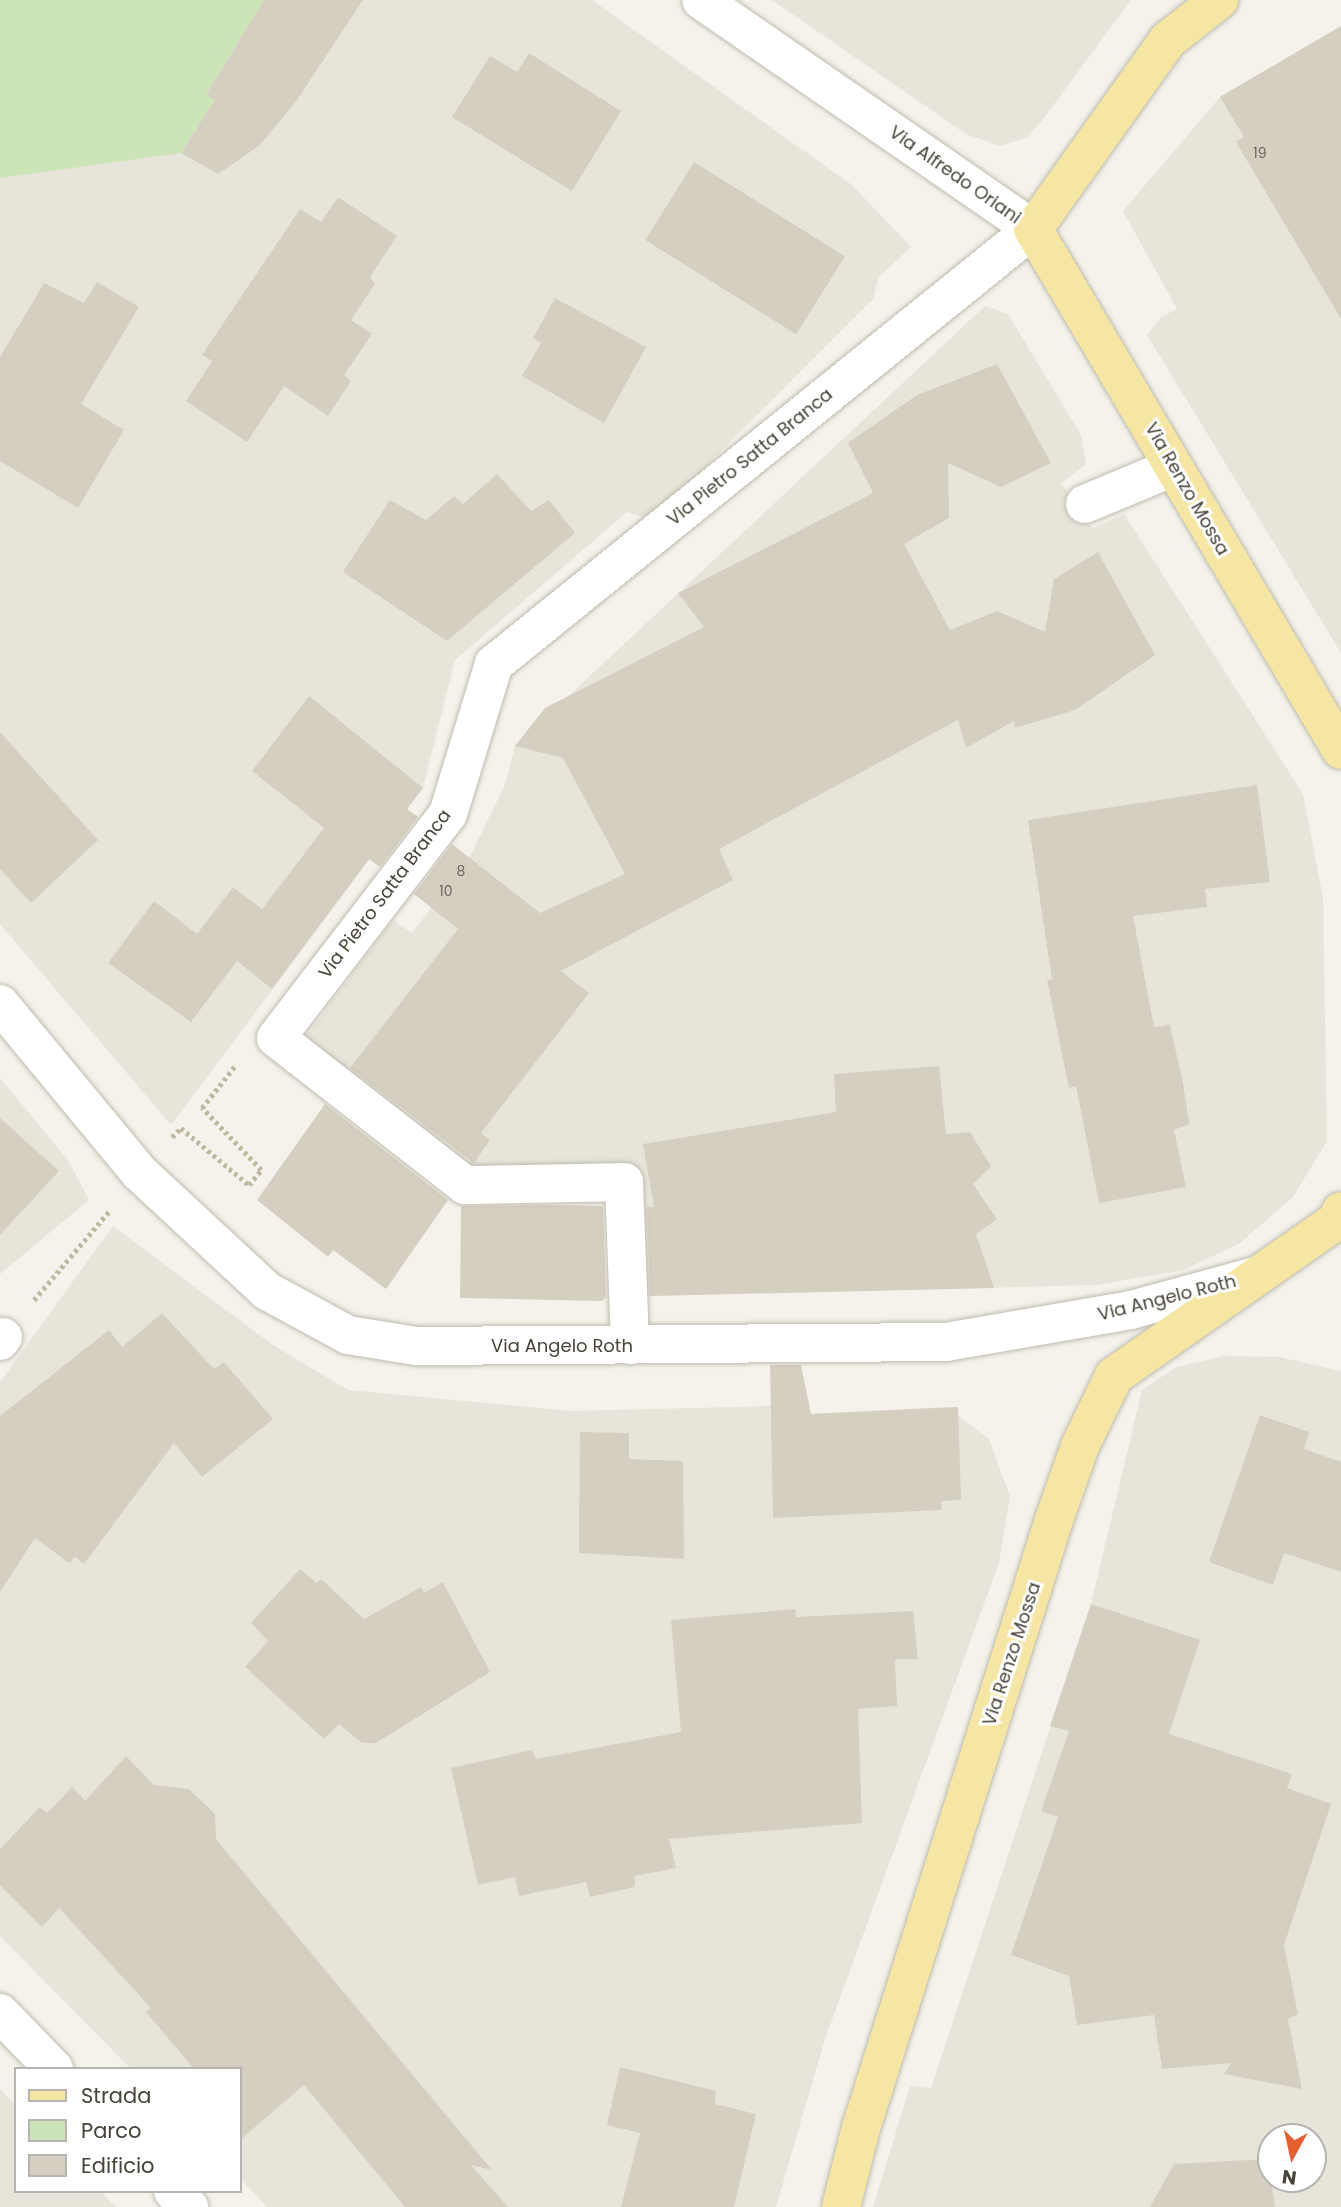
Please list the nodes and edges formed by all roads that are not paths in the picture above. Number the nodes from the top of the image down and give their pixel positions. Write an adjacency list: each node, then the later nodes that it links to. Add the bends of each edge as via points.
1 (701, 0): 3 (street, Via Alfredo Oriani)
2 (1219, 0): 3 (main road, Via Alfredo Oriani, via 1168,40)
3 (1033, 229): 4 (main road, Via Renzo Mossa); 10 (street, Via Pietro Satta Branca, via 495,664 448,814 276,1038 465,1185 624,1182)
4 (1174, 467): 5 (street); 6 (main road, Via Renzo Mossa)
5 (1085, 504)
6 (1341, 750)
7 (0, 1003): 10 (street, Via Angelo Roth, via 140,1173 267,1290 348,1335 416,1346)
8 (1340, 1221): 9 (main road, Via Renzo Mossa)
9 (1256, 1276): 10 (street, Via Angelo Roth, via 1131,1310 946,1342); 15 (main road, Via Renzo Mossa, via 1114,1376 1080,1446 861,2128)
10 (630, 1345)
11 (0, 2013): 12 (street)
12 (52, 2067)
13 (175, 2193): 14 (street)
14 (188, 2207)
15 (841, 2207)

